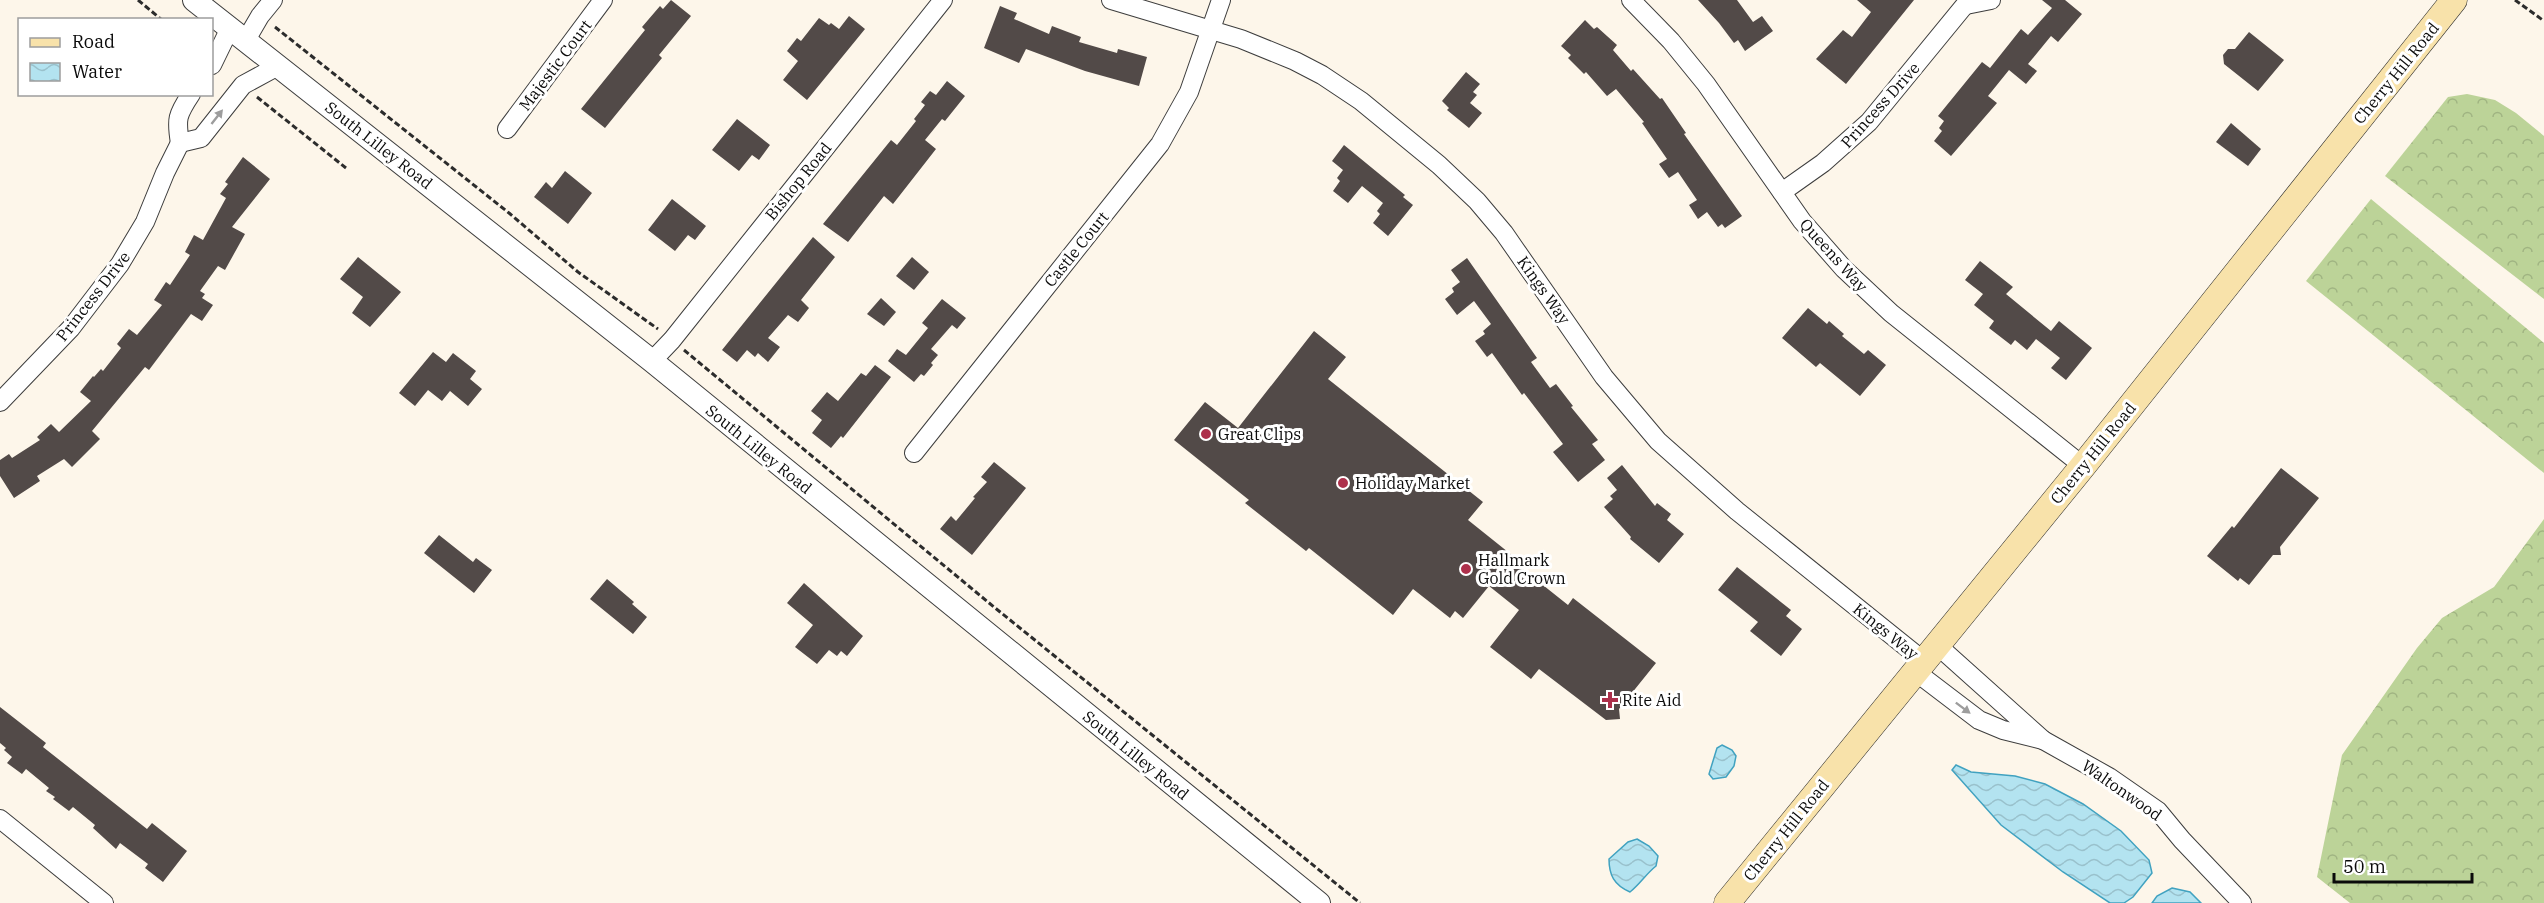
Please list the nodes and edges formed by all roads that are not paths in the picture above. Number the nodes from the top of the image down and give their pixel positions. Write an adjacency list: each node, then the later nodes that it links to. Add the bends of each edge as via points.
1 (194, 0): 12 (street, South Lilley Road)
2 (273, 0): 12 (street)
3 (603, 0): 16 (street, Majestic Court)
4 (943, 0): 19 (street, Bishop Road)
5 (1111, 0): 11 (street, Kings Way)
6 (1221, 0): 11 (street, Castle Court)
7 (1631, 0): 18 (street, Queens Way, via 1706,84)
8 (1991, 0): 10 (street, Princess Drive)
9 (2454, 0): 22 (main road, Cherry Hill Road)
10 (1967, 2): 18 (street, Princess Drive, via 1869,122 1823,164)
11 (1212, 30): 21 (street, Castle Court, via 1189,92 1160,144); 23 (street, Kings Way, via 1269,49 1322,75 1361,101 1439,165 1504,233 1604,377 1658,441 1737,511)
12 (238, 34): 13 (street); 14 (street, South Lilley Road)
13 (213, 63)
14 (278, 66): 17 (street, one-way to 14, via 201,138 243,85); 19 (street, South Lilley Road)
15 (190, 96): 17 (street, Princess Drive, via 176,123)
16 (507, 129)
17 (180, 144): 20 (street, Princess Drive, via 145,222 120,264 70,328)
18 (1782, 192): 22 (street, Queens Way, via 1822,246 1867,292)
19 (652, 361): 27 (street, South Lilley Road)
20 (0, 402)
21 (914, 453)
22 (2083, 466): 23 (main road, Cherry Hill Road)
23 (1926, 660): 24 (street, Waltonwood); 24 (street, Waltonwood, one-way to 24, via 1979,720); 28 (main road, Cherry Hill Road)
24 (2043, 740): 29 (street, Waltonwood, via 2109,777 2158,811)
25 (0, 819): 26 (street)
26 (104, 903)
27 (1319, 903)
28 (1727, 903)
29 (2242, 903)

